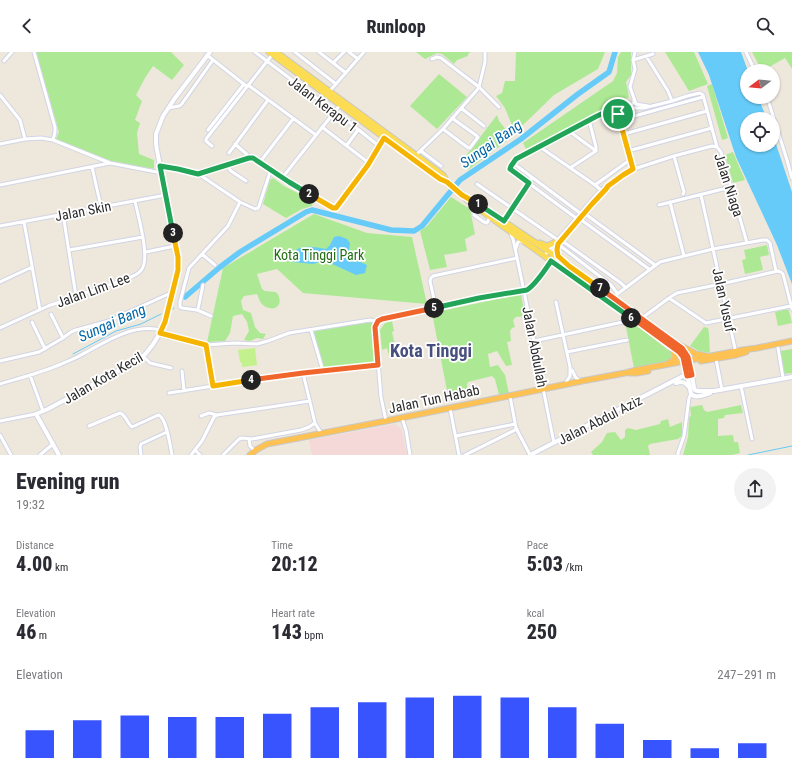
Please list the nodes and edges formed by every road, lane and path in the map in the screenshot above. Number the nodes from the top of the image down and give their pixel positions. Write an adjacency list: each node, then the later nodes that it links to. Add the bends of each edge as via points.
1 (12, 52): 20 (street)
2 (34, 52): 61 (street, via 55,126)
3 (255, 52): 21 (street, Jalan Kerapu 1)
4 (295, 52): 25 (street)
5 (319, 52): 22 (street)
6 (344, 52): 22 (street)
7 (349, 52): 18 (street)
8 (364, 52): 18 (street)
9 (485, 52): 27 (street)
10 (636, 52): 19 (street)
11 (746, 52): 23 (street)
12 (272, 53): 21 (street); 29 (main road)
13 (208, 54): 17 (street); 28 (street, Jalan Kota Kecil)
14 (653, 54): 15 (street)
15 (646, 56): 19 (street); 35 (street)
16 (432, 59): 27 (street, via 437,56 441,58)
17 (213, 60): 26 (street); 31 (street)
18 (358, 60): 24 (street)
19 (633, 60): 33 (street, via 635,69 630,87)
20 (4, 61)
21 (267, 61): 26 (street); 43 (street, Jalan Kerapu 1)
22 (333, 63): 24 (street)
23 (752, 64)
24 (346, 72): 25 (street)
25 (336, 84): 29 (street)
26 (247, 85): 34 (street); 54 (street); 65 (street, via 206,139)
27 (479, 88): 39 (street); 42 (street)
28 (181, 90): 31 (street); 41 (street, Jalan Kota Kecil)
29 (328, 93): 37 (main road); 73 (main road)
30 (0, 95): 59 (street, via 20,120)
31 (187, 95): 41 (street, via 181,105)
32 (703, 97): 35 (street, via 698,93); 44 (street); 49 (street)
33 (634, 99): 38 (street, via 637,104); 40 (street, via 632,104)
34 (268, 100): 47 (street); 63 (street)
35 (672, 101): 38 (street)
36 (769, 104): 92 (street)
37 (340, 105): 43 (street); 60 (main road)
38 (650, 106): 45 (street, via 628,108)
39 (499, 107)
40 (617, 107): 45 (street); 48 (street)
41 (168, 108): 82 (street, Jalan Kota Kecil, via 156,134)
42 (461, 108): 46 (street); 50 (street)
43 (335, 111): 51 (street); 55 (street, Jalan Kerapu 1)
44 (707, 112): 52 (street); 57 (street)
45 (618, 114): 49 (street)
46 (452, 118): 53 (street); 53 (street, via 478,136 470,148)
47 (293, 119): 58 (street); 77 (street)
48 (589, 120): 56 (street); 69 (street)
49 (620, 120): 57 (street)
50 (484, 126)
51 (322, 127): 58 (street); 64 (street)
52 (712, 128): 68 (street); 71 (street)
53 (443, 129): 70 (street)
54 (208, 130)
55 (358, 130): 64 (street); 66 (street, Jalan Kerapu 1)
56 (569, 132): 67 (street); 69 (street)
57 (624, 134): 71 (street)
58 (316, 135): 90 (street)
59 (25, 138): 61 (street); 62 (street)
60 (384, 138): 66 (street); 94 (main road)
61 (53, 140): 78 (street)
62 (0, 144)
63 (235, 144): 72 (street); 75 (street)
64 (347, 145): 79 (street)
65 (212, 146)
66 (379, 146): 79 (street)
67 (540, 147): 80 (street, via 519,157); 85 (street)
68 (717, 147): 74 (street, Jalan Niaga, via 709,146); 100 (street, Jalan Niaga, via 721,152)
69 (596, 150): 85 (street)
70 (421, 151): 73 (street); 83 (street)
71 (628, 151): 76 (street)
72 (228, 153)
73 (416, 156): 94 (main road, via 443,175)
74 (674, 156): 87 (street, Jalan Niaga); 102 (street)
75 (250, 157): 77 (street); 81 (street)
76 (631, 159): 87 (street); 98 (street)
77 (260, 162): 86 (street)
78 (110, 163): 84 (street); 88 (street)
79 (369, 163): 90 (street, via 335,208)
80 (513, 163): 91 (street); 95 (street, via 510,169)
81 (226, 165): 89 (street); 93 (street)
82 (160, 166): 88 (street, Jalan Kota Kecil); 89 (street)
83 (441, 166)
84 (92, 167): 97 (street); 111 (street)
85 (570, 168): 98 (street)
86 (271, 169): 90 (street); 107 (street, via 259,207 254,208)
87 (633, 169): 99 (street, Jalan Niaga)
88 (162, 173): 103 (street, Jalan Kota Kecil)
89 (198, 174): 107 (street)
90 (282, 178)
91 (532, 178): 95 (street); 113 (street)
92 (792, 178)
93 (246, 181)
94 (447, 182): 104 (main road)
95 (529, 183): 112 (street); 116 (street)
96 (477, 184): 112 (street)
97 (0, 185)
98 (595, 185): 101 (street)
99 (608, 186): 101 (street, Jalan Niaga); 113 (street, Jalan Niaga)
100 (731, 187): 105 (street); 124 (street, Jalan Niaga)
101 (602, 190): 113 (street, Jalan Niaga)
102 (683, 194)
103 (166, 195): 106 (street, Jalan Skin); 126 (street, Jalan Kota Kecil)
104 (462, 195): 109 (main road); 117 (main road)
105 (701, 195): 108 (street); 127 (street, Jalan Yusuf)
106 (135, 201): 111 (street, Jalan Skin); 122 (street, Jalan Lim Lee)
107 (240, 202): 131 (street, via 229,225)
108 (670, 202): 110 (street); 133 (street)
109 (474, 205): 115 (main road); 115 (street, via 474,215 485,223)
110 (659, 205)
111 (102, 207): 114 (street, Jalan Skin)
112 (512, 208): 117 (street); 123 (street)
113 (582, 213): 116 (street, Jalan Niaga); 136 (street)
114 (63, 214): 118 (street, Jalan Skin); 128 (street)
115 (490, 217): 120 (main road)
116 (578, 218): 123 (street, Jalan Niaga); 139 (street)
117 (504, 221): 121 (main road)
118 (24, 222): 119 (street, Jalan Skin); 138 (street)
119 (0, 226)
120 (507, 229): 125 (main road); 129 (street, Jalan Abdullah, via 512,236)
121 (520, 232): 123 (main road, via 545,245); 132 (main road)
122 (143, 237): 128 (street); 130 (street, Jalan Lim Lee)
123 (558, 242): 132 (street, Jalan Niaga); 137 (main road, via 558,255); 144 (street); 148 (street, via 611,285)
124 (747, 243): 127 (street); 140 (street, via 762,240 770,243)
125 (528, 244): 129 (street, via 519,241); 132 (main road)
126 (175, 246): 130 (street); 145 (street, Jalan Kota Kecil, via 178,270)
127 (713, 249): 133 (street); 142 (street, Jalan Yusuf)
128 (69, 250): 149 (street)
129 (515, 250): 134 (street, Jalan Abdullah)
130 (146, 252): 149 (street, Jalan Lim Lee, via 144,266 134,276)
131 (202, 254): 135 (street); 147 (street, via 189,268)
132 (549, 256): 137 (main road); 146 (street, Jalan Niaga, via 541,275); 151 (main road)
133 (684, 256): 136 (street)
134 (517, 258): 146 (street, Jalan Abdullah); 153 (street, via 433,276 430,281)
135 (215, 265)
136 (655, 265): 139 (street)
137 (569, 266): 151 (main road)
138 (32, 267): 141 (street); 155 (street)
139 (649, 269): 144 (street)
140 (776, 271): 142 (street); 154 (street, via 783,274)
141 (0, 282)
142 (721, 284): 150 (street, via 677,293); 160 (street, Jalan Yusuf)
143 (203, 285): 156 (street)
144 (625, 287): 148 (street)
145 (173, 291): 147 (street); 166 (street, Jalan Kota Kecil); 168 (street, via 109,321 76,330)
146 (524, 291): 153 (street); 170 (street, Jalan Abdullah)
147 (182, 293): 156 (street, via 180,307)
148 (617, 293): 151 (street)
149 (76, 296): 155 (street, Jalan Lim Lee)
150 (669, 298): 160 (street, via 704,322); 161 (street)
151 (611, 300): 159 (main road); 161 (main road)
152 (556, 302): 167 (street)
153 (436, 308): 162 (street)
154 (792, 308): 160 (street)
155 (40, 310): 164 (street, Jalan Lim Lee)
156 (197, 310): 158 (street)
157 (51, 314): 168 (street)
158 (211, 316)
159 (630, 317): 161 (main road); 167 (street, via 623,322)
160 (728, 319): 178 (street, Jalan Yusuf)
161 (640, 320): 172 (main road); 173 (main road)
162 (378, 321): 165 (street, via 370,320); 183 (street, via 375,327)
163 (32, 322): 176 (street)
164 (0, 328)
165 (311, 330): 174 (street, via 288,333 260,343); 188 (street)
166 (161, 332): 174 (street); 179 (street, Jalan Kota Kecil); 191 (street, via 156,328 133,330 58,366)
167 (563, 334): 170 (street); 177 (street)
168 (63, 338): 176 (street)
169 (627, 340): 177 (street)
170 (534, 341): 202 (street, Jalan Abdullah)
171 (792, 342): 178 (highway)
172 (676, 343): 180 (highway, via 696,354); 182 (main road, via 686,353)
173 (669, 344): 182 (main road); 184 (highway, via 675,352 675,358)
174 (206, 345): 199 (street)
175 (778, 348): 194 (street)
176 (45, 349): 181 (street)
177 (567, 352): 185 (street)
178 (736, 353): 180 (highway)
179 (143, 356): 186 (street, via 150,363); 211 (street, Jalan Kota Kecil)
180 (714, 357): 182 (highway); 203 (street)
181 (0, 361)
182 (687, 362): 184 (highway, Jalan Tun Habab); 190 (highway, Jalan Tun Habab, via 636,373); 192 (street)
183 (378, 365): 188 (street); 218 (street)
184 (659, 366): 190 (highway, Jalan Tun Habab)
185 (570, 367): 195 (street, via 574,376); 198 (street, via 570,376)
186 (171, 368)
187 (182, 371): 204 (street)
188 (323, 371): 189 (street)
189 (303, 373): 199 (street); 209 (street)
190 (624, 373): 195 (highway, Jalan Tun Habab)
191 (30, 375): 196 (street); 211 (street)
192 (689, 375): 197 (street, Jalan Abdul Aziz); 201 (street); 205 (street, via 695,390)
193 (792, 377): 194 (street)
194 (783, 378): 200 (street)
195 (582, 381): 198 (highway, Jalan Tun Habab)
196 (0, 384)
197 (670, 384): 201 (street, via 685,382); 228 (street, Jalan Abdul Aziz)
198 (563, 385): 202 (highway, Jalan Tun Habab)
199 (213, 386): 204 (street)
200 (741, 386): 203 (street); 227 (street)
201 (689, 387): 207 (street)
202 (543, 389): 208 (highway, Jalan Tun Habab); 228 (street, Jalan Abdullah)
203 (722, 390): 205 (street)
204 (184, 391): 206 (street)
205 (714, 391): 207 (street, via 696,396)
206 (169, 393)
207 (691, 394): 245 (street)
208 (510, 396): 210 (highway, Jalan Tun Habab); 219 (street)
209 (310, 401): 213 (street); 217 (street)
210 (450, 408): 215 (highway, Jalan Tun Habab); 225 (street)
211 (43, 411): 212 (street, Jalan Kota Kecil)
212 (36, 414): 216 (street, Jalan Kota Kecil); 229 (street)
213 (217, 415): 214 (street, via 209,413); 230 (street)
214 (201, 416)
215 (402, 418): 218 (highway, Jalan Tun Habab); 241 (street)
216 (0, 421)
217 (315, 422): 223 (street); 226 (street, via 300,430)
218 (386, 422): 223 (highway, Jalan Tun Habab)
219 (515, 424): 221 (street); 225 (street)
220 (89, 426): 222 (street, via 120,413 124,414 132,427 159,415)
221 (517, 429): 243 (street); 244 (street)
222 (167, 432): 235 (street, via 141,444); 236 (street)
223 (321, 434): 231 (highway, Jalan Tun Habab, via 267,444)
224 (0, 435): 232 (street)
225 (456, 436): 242 (street)
226 (249, 439): 231 (street, via 250,446); 239 (street, via 239,439)
227 (752, 439)
228 (554, 443): 244 (street, Jalan Abdul Aziz)
229 (53, 444): 233 (street); 234 (street)
230 (195, 450): 237 (street); 238 (street)
231 (255, 451): 240 (highway, Jalan Tun Habab)
232 (12, 455)
233 (40, 455)
234 (60, 455)
235 (142, 455)
236 (172, 455)
237 (191, 455)
238 (200, 455)
239 (223, 455)
240 (250, 455)
241 (410, 455)
242 (459, 455)
243 (465, 455)
244 (530, 455)
245 (678, 455)

